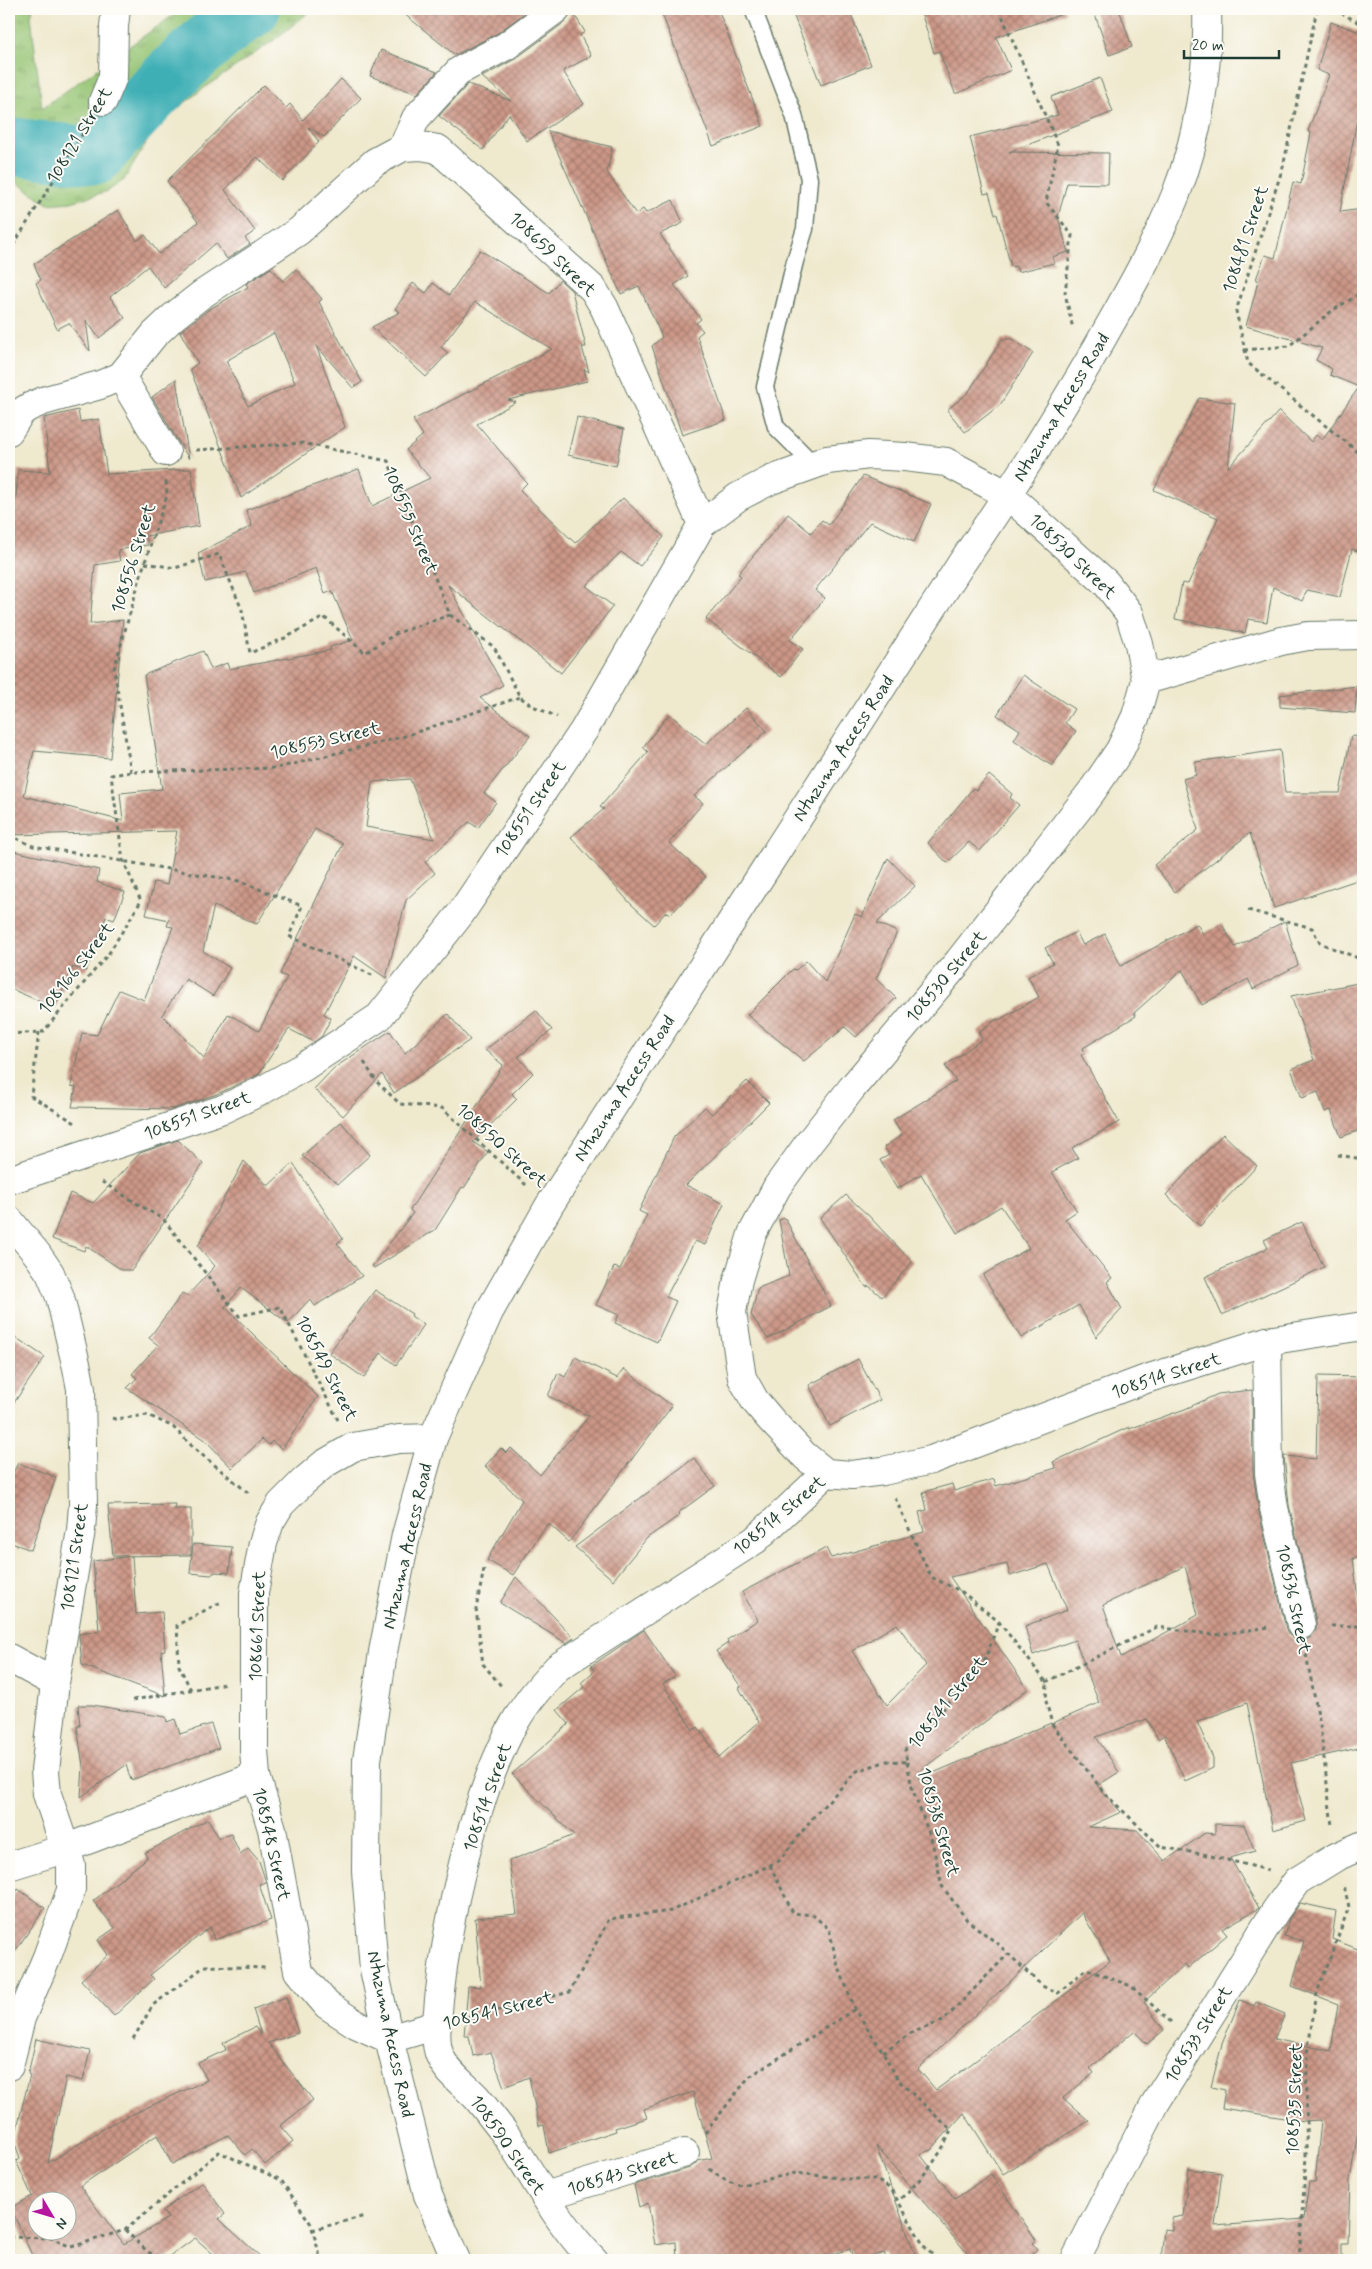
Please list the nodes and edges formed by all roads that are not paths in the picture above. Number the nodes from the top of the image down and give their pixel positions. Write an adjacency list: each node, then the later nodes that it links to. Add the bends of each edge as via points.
1 (116, 9): 5 (street, 108121 Street, via 113,77)
2 (556, 9): 6 (street, via 506,46 459,71 416,118)
3 (753, 9): 10 (lane, via 794,115 809,179 806,229 795,261 765,387 776,427)
4 (1207, 9): 11 (street, Ntuzuma Access Road, via 1198,117 1177,193 1140,272)
5 (103, 101)
6 (403, 147): 7 (street, 108659 Street, via 364,170 299,231 173,317); 12 (street, 108659 Street, via 438,149 451,158 593,289)
7 (121, 376): 8 (street, via 29,407); 9 (street)
8 (9, 431)
9 (166, 452)
10 (814, 465): 11 (street, 108551 Street, via 827,460 869,455 946,462); 12 (street, 108551 Street, via 771,480 738,497)
11 (1008, 495): 14 (street, 108530 Street, via 1106,583 1129,612 1140,644); 19 (street, Ntuzuma Access Road, via 549,1206 489,1312)
12 (702, 524): 15 (street, 108551 Street, via 584,730 461,913 379,1017 260,1092 223,1110)
13 (1363, 635): 14 (street, via 1308,636 1281,641)
14 (1146, 680): 20 (street, 108530 Street, via 1136,716 1120,750 1092,791 959,961 808,1144 777,1187 752,1234 732,1312 742,1378 770,1420)
15 (9, 1180)
16 (9, 1220): 23 (street, 108121 Street, via 50,1273 60,1296 81,1389 81,1530)
17 (1363, 1326): 18 (street, 108514 Street)
18 (1267, 1341): 20 (street, 108514 Street, via 1146,1379 931,1460 852,1475); 21 (street, 108536 Street, via 1269,1473)
19 (434, 1438): 24 (street, 108661 Street, via 399,1439 353,1447 302,1482 281,1504 270,1522 262,1543 254,1603); 29 (street, Ntuzuma Access Road, via 406,1534 382,1652 367,1760 366,1881 374,1969)
20 (826, 1473): 28 (street, 108514 Street, via 755,1540 558,1667 534,1691 499,1756 475,1819 443,1963)
21 (1301, 1625)
22 (9, 1658): 23 (street)
23 (55, 1683): 26 (street, 108121 Street, via 45,1771 48,1794)
24 (256, 1776): 26 (street, 108548 Street); 29 (street, 108548 Street, via 272,1829 298,1971 327,2005 356,2024)
25 (1363, 1845): 36 (street, 108533 Street, via 1297,1881 1156,2102)
26 (64, 1849): 27 (street, 108548 Street); 30 (street, 108121 Street, via 71,1865 71,1890 21,2018)
27 (9, 1866)
28 (437, 2025): 29 (street, 108541 Street); 32 (street, 108590 Street, via 440,2057 503,2132)
29 (389, 2039): 34 (street, Ntuzuma Access Road, via 428,2195)
30 (9, 2066)
31 (685, 2154): 32 (street, 108543 Street)
32 (545, 2196): 33 (street, 108590 Street)
33 (576, 2250): 35 (street, 108590 Street)
34 (456, 2260)
35 (594, 2260)
36 (1075, 2260)

